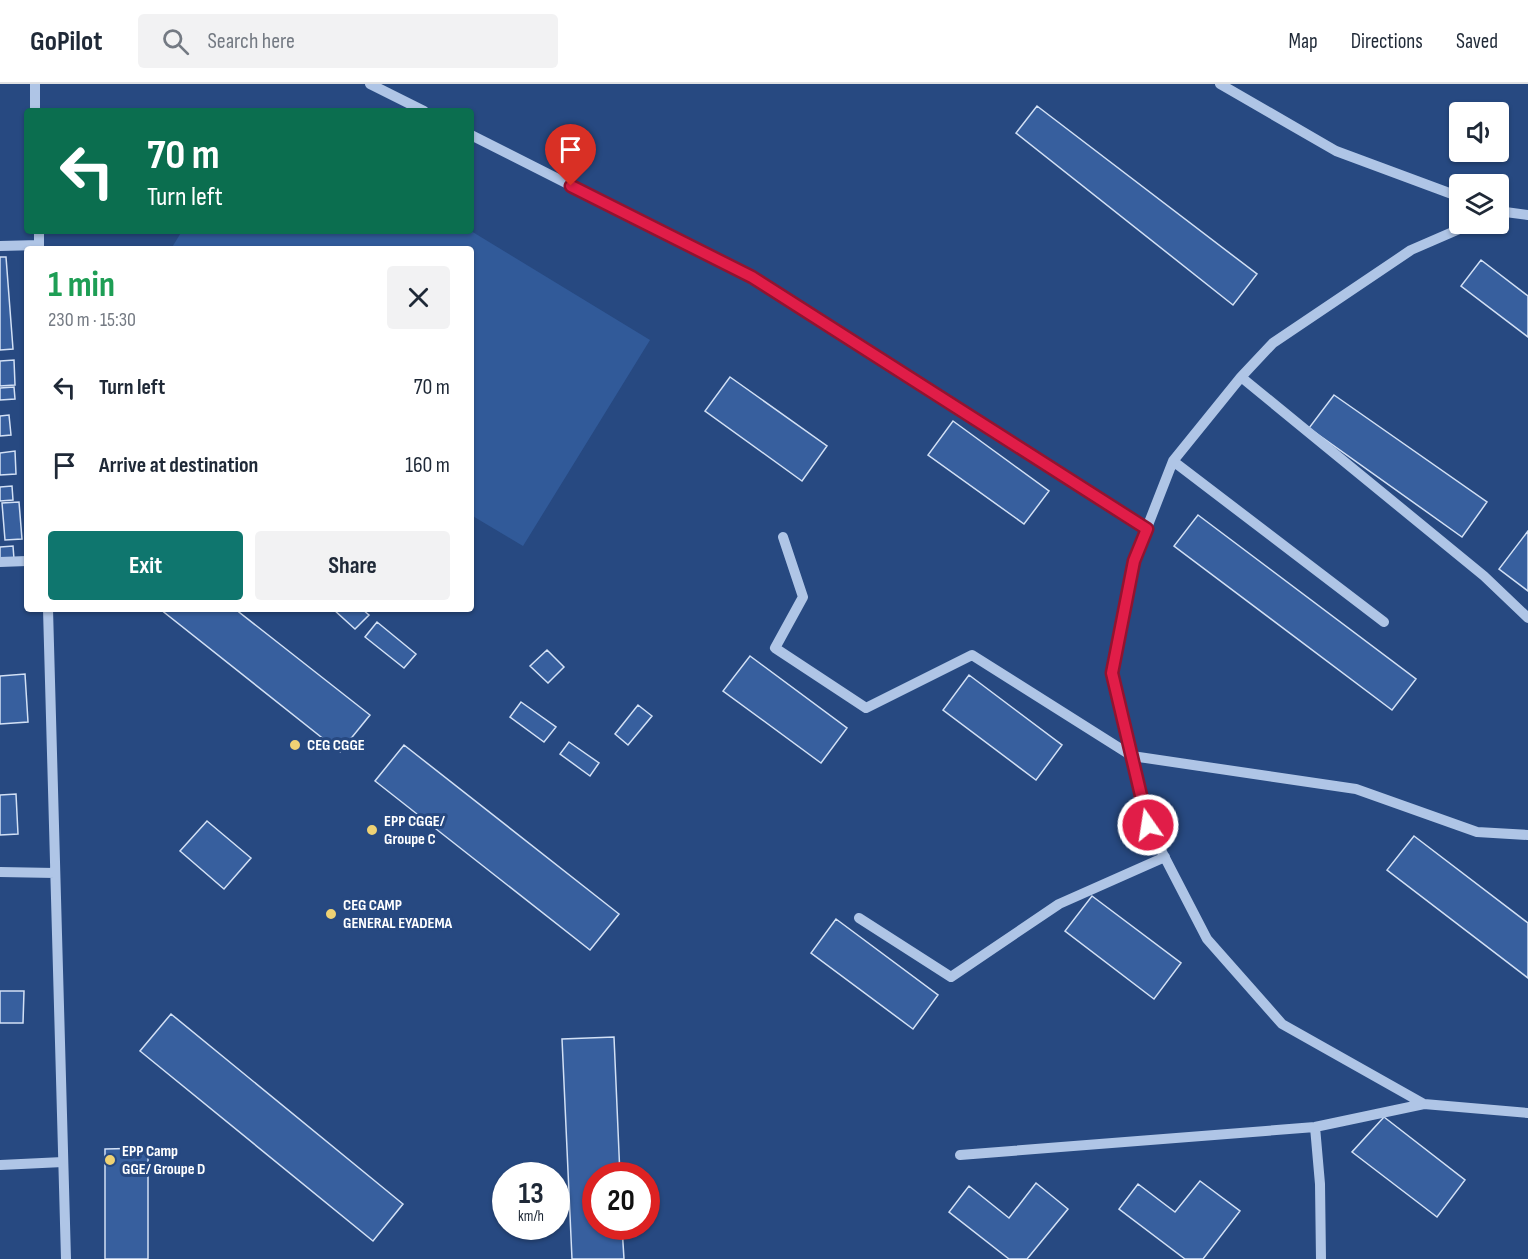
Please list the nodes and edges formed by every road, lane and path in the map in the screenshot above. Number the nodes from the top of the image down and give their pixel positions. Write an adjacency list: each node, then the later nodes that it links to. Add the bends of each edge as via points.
1 (35, 84): 4 (street)
2 (370, 84): 5 (street)
3 (1220, 84): 7 (street, via 1336,151)
4 (35, 108)
5 (418, 108)
6 (474, 137): 15 (street, via 752,277)
7 (1449, 193)
8 (1509, 212): 9 (street)
9 (1528, 215)
10 (1449, 234): 13 (street, via 1411,250 1273,343)
11 (0, 246): 12 (street)
12 (24, 247)
13 (1241, 377): 14 (street); 20 (street, via 1484,576)
14 (1173, 461): 15 (street); 21 (street)
15 (1147, 529): 22 (street, via 1134,561 1112,673)
16 (783, 537): 22 (street, via 803,597 775,648 866,708 972,655)
17 (24, 561): 18 (street)
18 (0, 562)
19 (48, 612): 26 (street)
20 (1528, 618)
21 (1384, 622)
22 (1132, 756): 23 (street, via 1356,789 1477,832); 24 (street, via 1148,825)
23 (1528, 835)
24 (1165, 857): 27 (street, via 1059,904 951,977); 28 (street, via 1207,939 1282,1024)
25 (0, 872): 26 (street)
26 (55, 873): 32 (street)
27 (859, 918)
28 (1424, 1104): 29 (street); 30 (street)
29 (1528, 1113)
30 (1315, 1127): 31 (street); 35 (street)
31 (960, 1155)
32 (63, 1162): 33 (street); 34 (street)
33 (0, 1165)
34 (66, 1259)
35 (1321, 1259)

